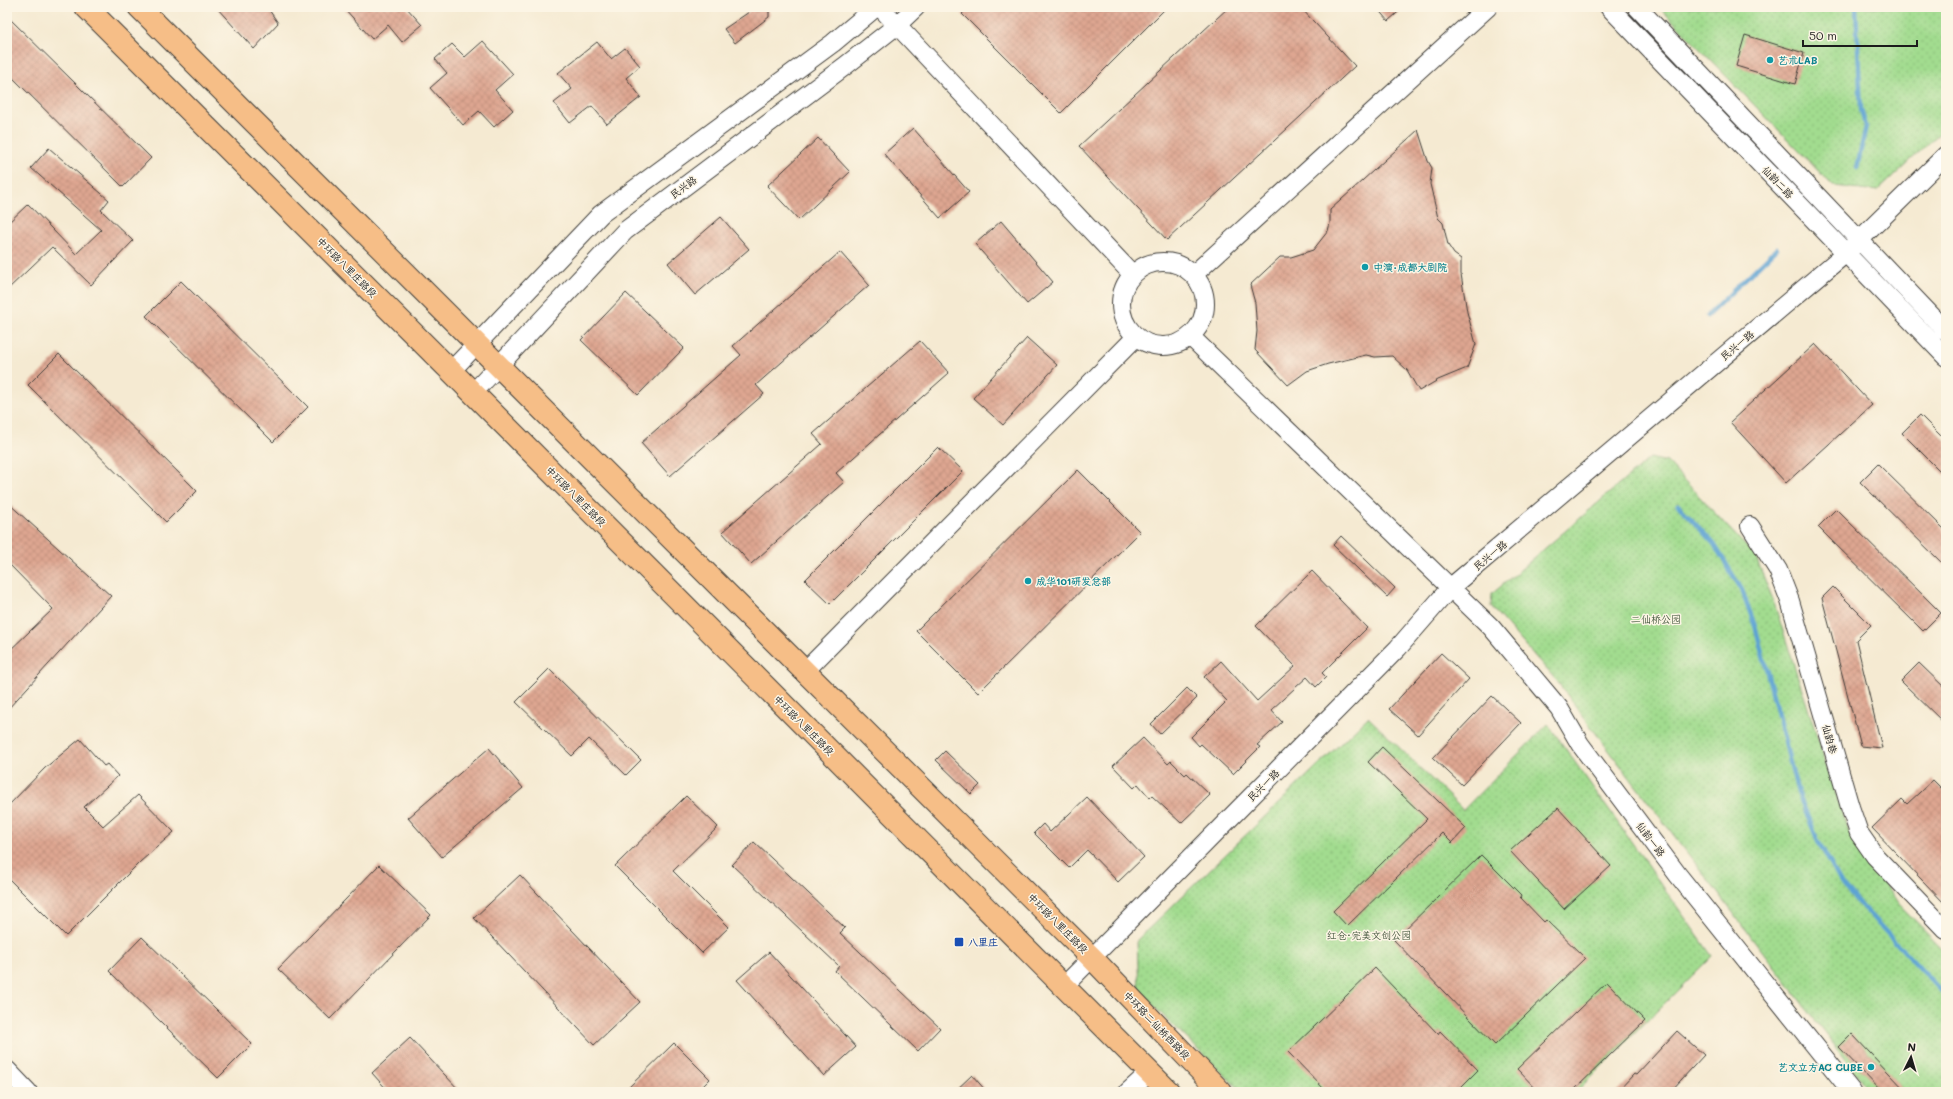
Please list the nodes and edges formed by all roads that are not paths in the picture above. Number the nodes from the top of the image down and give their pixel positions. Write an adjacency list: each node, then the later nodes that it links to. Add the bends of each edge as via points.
1 (86, 7): 21 (main road, 中环路八里庄路段)
2 (139, 7): 18 (main road, 中环路八里庄路段)
3 (876, 7): 18 (street, via 833,43 601,214)
4 (880, 7): 9 (street)
5 (916, 7): 9 (street, 民兴路)
6 (1488, 7): 14 (street)
7 (1609, 7): 12 (street, 仙韵二路)
8 (1637, 7): 11 (street, 仙韵二路)
9 (896, 26): 13 (street); 20 (street, 民兴路, via 625,230)
10 (1946, 155): 11 (street, 民兴一路)
11 (1859, 240): 12 (street, 民兴一路); 15 (street, 仙韵二路)
12 (1846, 253): 19 (street, 仙韵二路); 24 (street, 民兴一路)
13 (1133, 275): 14 (street, via 1144,267 1156,263 1170,263 1182,267); 17 (street, via 1125,286 1121,298 1121,313)
14 (1193, 275): 16 (street, via 1204,298 1204,311 1200,325)
15 (1946, 331)
16 (1190, 336): 17 (street, via 1178,344 1164,347 1149,344); 24 (street, 仙韵一路)
17 (1136, 337): 25 (street)
18 (476, 344): 20 (main road, 中环路八里庄路段); 21 (street)
19 (1946, 357)
20 (499, 366): 22 (street, 民兴路); 25 (main road, 中环路八里庄路段)
21 (451, 371): 22 (main road, 中环路八里庄路段)
22 (474, 393): 28 (main road, 中环路八里庄路段)
23 (1750, 526): 26 (street, 仙韵巷, via 1778,570 1790,601 1859,833 1876,856)
24 (1451, 587): 27 (street, 民兴一路, via 1398,648); 35 (street, 仙韵一路, via 1491,627 1559,708 1580,744 1678,875)
25 (805, 671): 27 (main road, 中环路八里庄路段)
26 (1946, 930)
27 (1092, 958): 28 (street, 民兴一路); 34 (main road, 中环路二仙桥西路段)
28 (1064, 986): 30 (main road)
29 (7, 1070): 31 (street)
30 (1150, 1072): 32 (street); 33 (main road)
31 (28, 1092)
32 (1128, 1092)
33 (1169, 1092)
34 (1221, 1092)
35 (1852, 1092)

